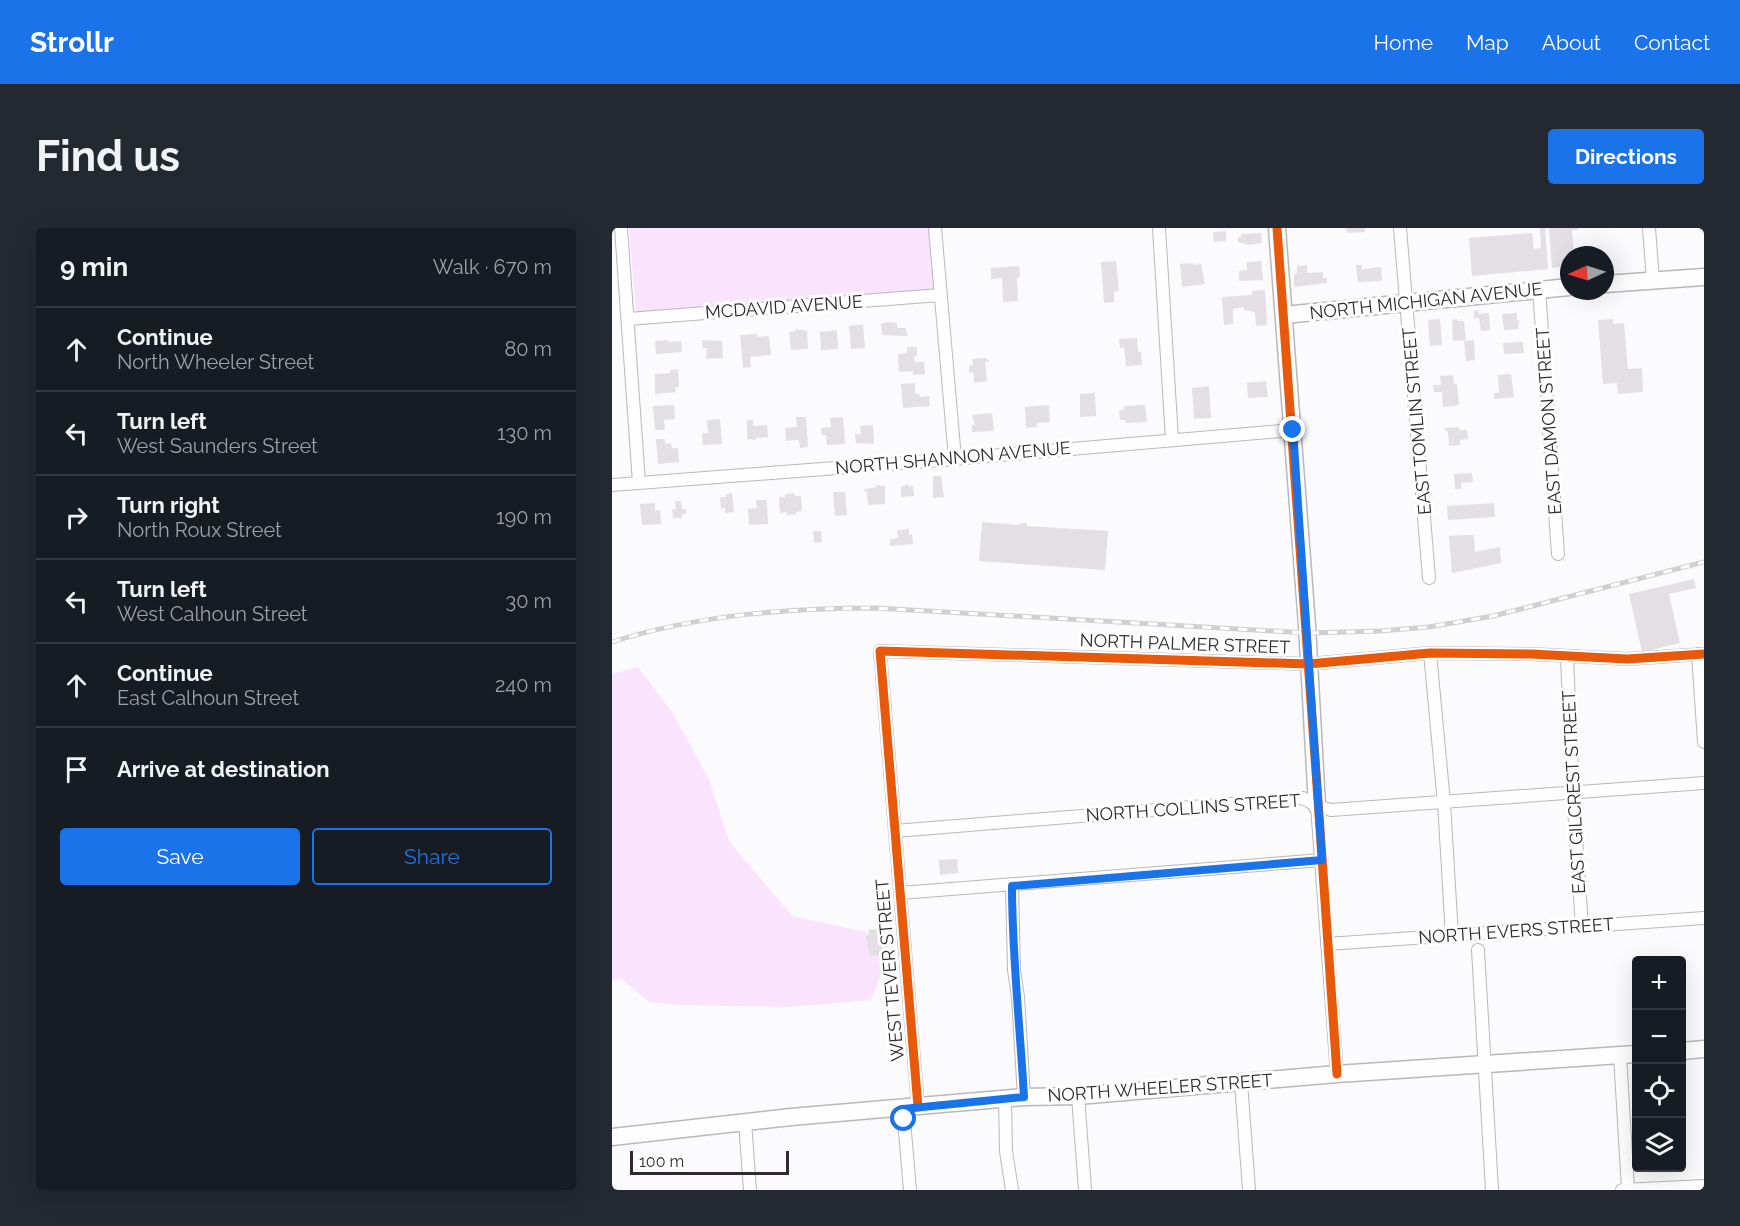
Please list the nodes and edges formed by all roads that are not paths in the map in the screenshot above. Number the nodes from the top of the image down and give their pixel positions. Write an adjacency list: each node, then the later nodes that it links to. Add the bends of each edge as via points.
1 (621, 228): 15 (street)
2 (935, 228): 12 (street)
3 (1160, 228): 17 (street)
4 (1277, 228): 14 (main road)
5 (1400, 228): 13 (street, EAST TOMLIN STREET)
6 (1649, 228): 8 (street)
7 (1704, 277): 8 (main road)
8 (1653, 281): 9 (main road)
9 (1614, 283)
10 (1560, 287): 11 (main road, NORTH MICHIGAN AVENUE)
11 (1539, 288): 13 (main road, NORTH MICHIGAN AVENUE); 21 (street, EAST DAMON STREET)
12 (940, 295): 15 (street, MCDAVID AVENUE); 18 (street)
13 (1407, 303): 14 (main road, NORTH MICHIGAN AVENUE); 22 (street, EAST TOMLIN STREET)
14 (1284, 315): 16 (main road)
15 (628, 319): 19 (street)
16 (1293, 430): 17 (street, NORTH SHANNON AVENUE); 27 (main road)
17 (1172, 440): 18 (street, NORTH SHANNON AVENUE)
18 (955, 459): 19 (street, NORTH SHANNON AVENUE)
19 (639, 483): 20 (street, NORTH SHANNON AVENUE)
20 (612, 485)
21 (1558, 554)
22 (1430, 578)
23 (880, 651): 27 (street, NORTH PALMER STREET); 33 (street, WEST TEVER STREET)
24 (1430, 653): 26 (street, NORTH PALMER STREET); 27 (street, NORTH PALMER STREET); 31 (street)
25 (1701, 654): 26 (street, NORTH PALMER STREET); 28 (street)
26 (1567, 658): 30 (street, EAST GILCREST STREET)
27 (1309, 664): 32 (main road)
28 (1704, 742)
29 (1704, 783): 30 (street, NORTH COLLINS STREET)
30 (1573, 793): 31 (street, NORTH COLLINS STREET); 38 (street, EAST GILCREST STREET)
31 (1444, 803): 32 (street, NORTH COLLINS STREET, via 1331,810); 39 (street)
32 (1317, 806): 33 (street, NORTH COLLINS STREET, via 1303,798); 34 (street)
33 (895, 831): 36 (street, WEST TEVER STREET)
34 (1322, 860): 35 (street); 40 (street)
35 (1012, 886): 36 (street); 49 (street)
36 (900, 893): 51 (street, WEST TEVER STREET)
37 (1704, 918): 38 (street, NORTH EVERS STREET)
38 (1582, 927): 39 (street, NORTH EVERS STREET)
39 (1452, 936): 40 (street, NORTH EVERS STREET)
40 (1328, 944): 46 (street)
41 (1478, 950): 45 (street)
42 (1704, 1049): 43 (main road)
43 (1686, 1051)
44 (1628, 1054): 45 (main road, NORTH WHEELER STREET); 62 (street)
45 (1484, 1063): 46 (main road, NORTH WHEELER STREET); 60 (street)
46 (1336, 1074): 47 (main road, NORTH WHEELER STREET)
47 (1241, 1082): 48 (main road, NORTH WHEELER STREET); 59 (street)
48 (1078, 1096): 49 (main road, NORTH WHEELER STREET); 58 (street)
49 (1024, 1097): 50 (main road, NORTH WHEELER STREET)
50 (1005, 1099): 51 (main road, NORTH WHEELER STREET); 57 (street)
51 (910, 1108): 52 (main road, NORTH WHEELER STREET); 56 (street, WEST TEVER STREET)
52 (745, 1122): 53 (main road, NORTH WHEELER STREET); 55 (street)
53 (612, 1137)
54 (1704, 1186): 62 (street)
55 (750, 1190)
56 (910, 1190)
57 (1012, 1190)
58 (1085, 1190)
59 (1249, 1190)
60 (1492, 1190)
61 (1621, 1190): 62 (street)
62 (1628, 1190)

